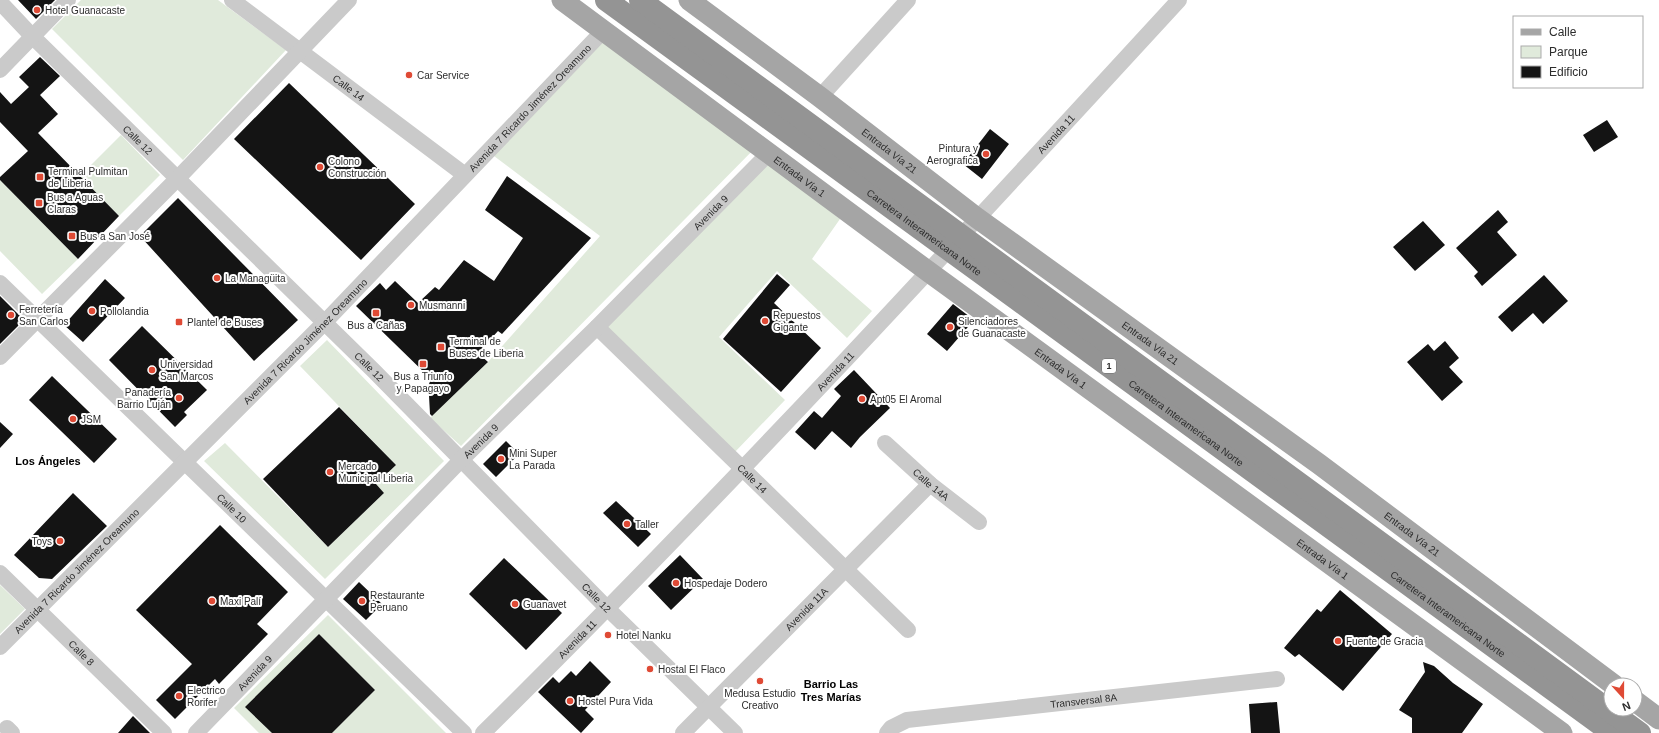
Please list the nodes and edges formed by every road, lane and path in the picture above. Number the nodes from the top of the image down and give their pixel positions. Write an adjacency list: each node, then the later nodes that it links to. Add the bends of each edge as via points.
1 (68, 0): 12 (street)
2 (232, 0): 13 (street, Calle 14)
3 (349, 0): 13 (street)
4 (562, 0): 11 (main road, Entrada Vía 1)
5 (606, 0): 52 (highway, Carretera Interamericana Norte / 1, bridge)
6 (640, 0): 53 (highway, Carretera Interamericana Norte / 1, bridge)
7 (688, 0): 15 (main road, Entrada Vía 21)
8 (908, 0): 15 (street)
9 (1178, 0): 19 (street, Avenida 11)
10 (0, 2): 12 (street, Calle 12)
11 (604, 30): 16 (main road, Entrada Vía 1); 17 (street, Avenida 7 Ricardo Jiménez Oreamuno)
12 (32, 36): 14 (street); 18 (street, Calle 12)
13 (300, 51): 17 (street, Calle 14); 18 (street)
14 (0, 70)
15 (820, 97): 19 (main road, Entrada Vía 21)
16 (769, 153): 20 (main road, Entrada Vía 1); 24 (street, Avenida 9)
17 (465, 175): 23 (street, Avenida 7 Ricardo Jiménez Oreamuno)
18 (178, 178): 22 (street); 23 (street, Calle 12)
19 (977, 218): 20 (street, Avenida 11); 39 (main road, Entrada Vía 21, via 1319,464)
20 (929, 272): 29 (street, Avenida 11); 51 (main road, Entrada Vía 1)
21 (0, 283): 22 (street, Calle 10)
22 (37, 320): 25 (street); 28 (street, Calle 10)
23 (324, 323): 27 (street, Calle 12); 28 (street, Avenida 7 Ricardo Jiménez Oreamuno)
24 (597, 328): 27 (street, Avenida 9); 29 (street, Calle 14)
25 (0, 357)
26 (885, 443): 30 (street, Calle 14A)
27 (462, 459): 34 (street, Avenida 9); 36 (street, Calle 12)
28 (185, 462): 34 (street, Calle 10); 35 (street, Avenida 7 Ricardo Jiménez Oreamuno)
29 (741, 469): 32 (street, Calle 14); 36 (street, Avenida 11)
30 (930, 484): 31 (street, Calle 14A); 32 (street, Avenida 11A)
31 (979, 522)
32 (845, 568): 37 (street, Calle 14); 42 (street, Avenida 11A)
33 (0, 573): 35 (street, Calle 8)
34 (325, 599): 46 (street, Avenida 9); 47 (street, Calle 10)
35 (36, 609): 38 (street, Avenida 7 Ricardo Jiménez Oreamuno); 45 (street, Calle 8)
36 (608, 609): 42 (street, Calle 12); 48 (street, Avenida 11)
37 (908, 630)
38 (0, 647)
39 (1603, 677)
40 (1277, 679): 44 (street, Transversal 8A, via 907,720)
41 (1643, 707): 43 (main road)
42 (708, 708): 49 (street, Avenida 11A); 50 (street, Calle 12)
43 (1659, 719)
44 (889, 731)
45 (164, 733)
46 (196, 733)
47 (464, 733)
48 (483, 733)
49 (683, 733)
50 (735, 733)
51 (1562, 733)
52 (1612, 733)
53 (1640, 733)

